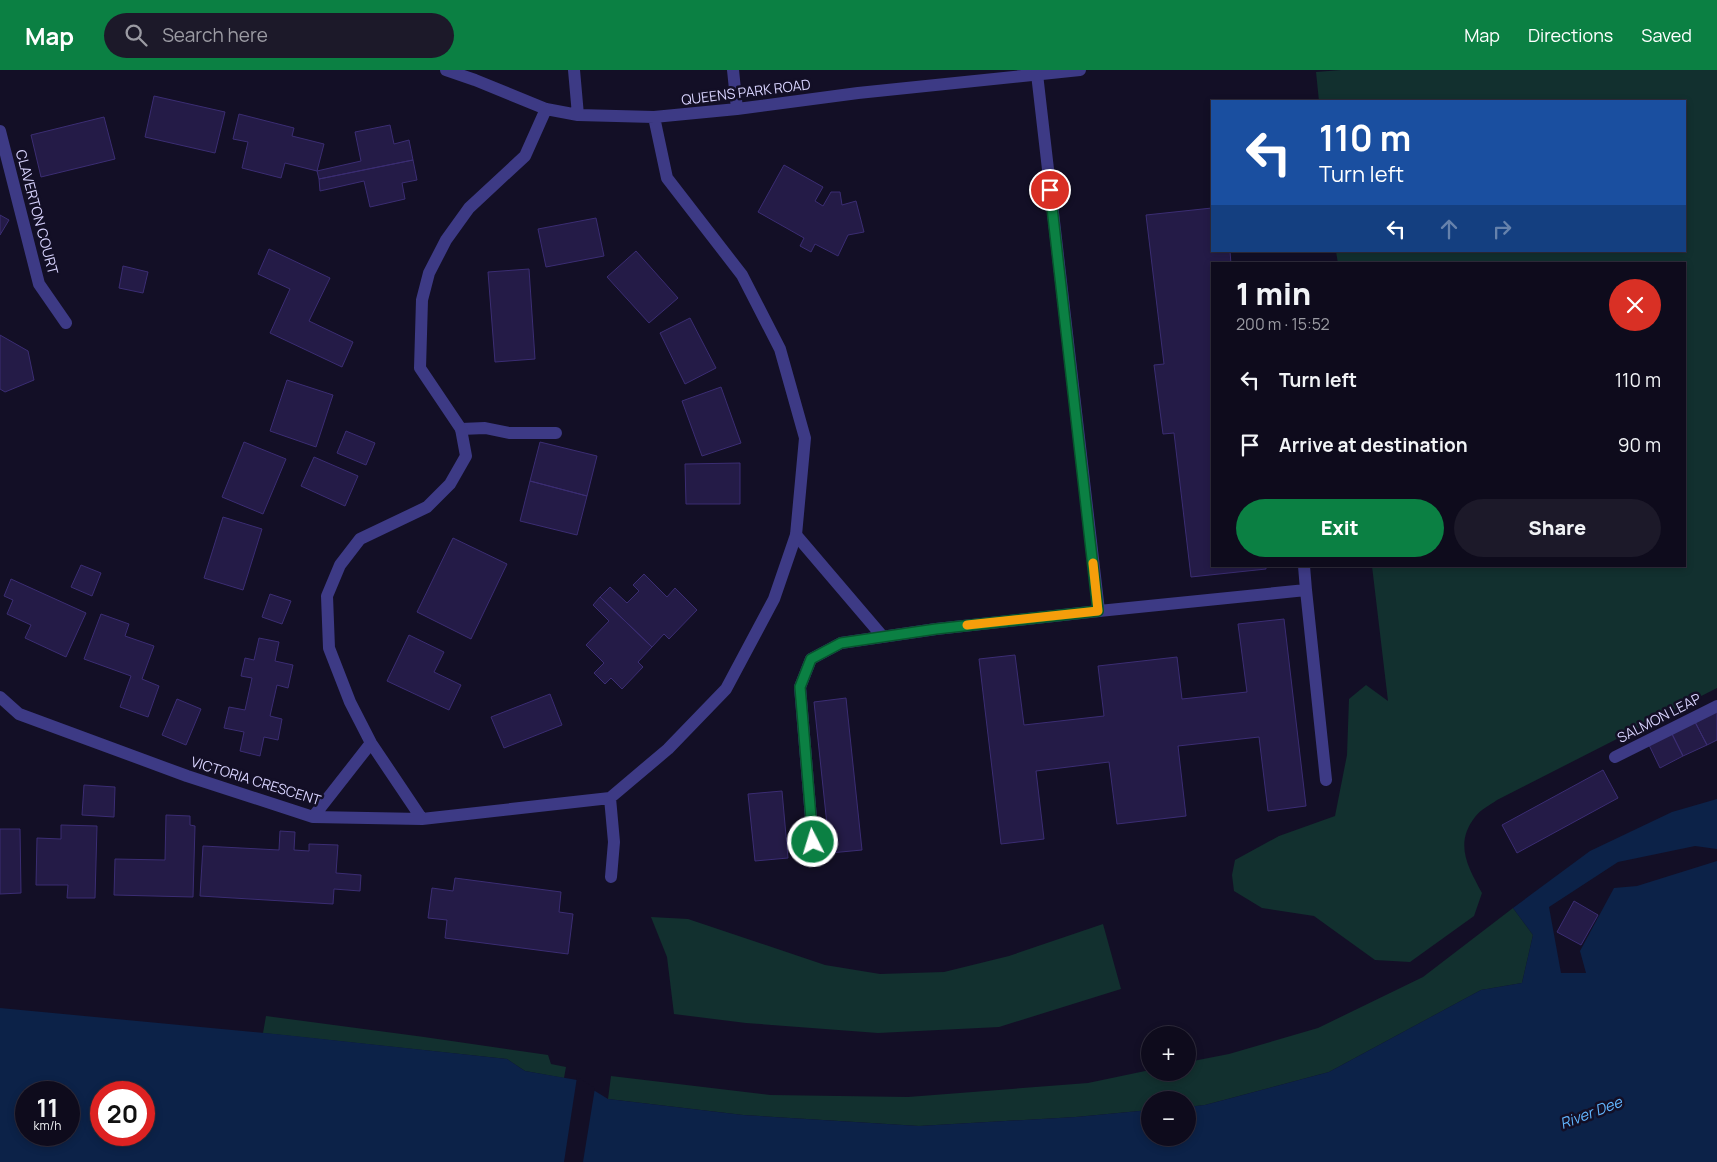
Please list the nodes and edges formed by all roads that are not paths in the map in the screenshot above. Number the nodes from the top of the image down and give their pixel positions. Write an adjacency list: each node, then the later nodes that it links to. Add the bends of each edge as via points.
1 (446, 70): 7 (street)
2 (574, 70): 9 (street)
3 (733, 70): 8 (street)
4 (1080, 70): 5 (street, QUEENS PARK ROAD)
5 (1037, 74): 6 (street, QUEENS PARK ROAD); 18 (street)
6 (975, 75): 8 (street, QUEENS PARK ROAD)
7 (546, 109): 9 (street); 13 (street, via 525,156 470,208 446,240 429,273 424,291 420,368)
8 (737, 109): 10 (street, QUEENS PARK ROAD)
9 (578, 114): 10 (street)
10 (654, 117): 15 (street, via 667,178 742,275 780,350 805,438)
11 (0, 131): 12 (street, CLAVERTON COURT, via 40,284)
12 (66, 323)
13 (461, 429): 14 (street); 24 (street, via 466,456 450,484 427,507 360,539 340,565 327,596 330,648 350,702)
14 (556, 433)
15 (796, 535): 19 (street); 27 (street, via 774,599 726,689 668,749)
16 (1304, 567): 17 (street)
17 (1306, 590): 18 (street); 26 (street)
18 (1098, 611): 19 (street)
19 (883, 637): 30 (street, via 841,643 811,659 800,687)
20 (0, 697): 23 (street, VICTORIA CRESCENT)
21 (1717, 706): 25 (street, SALMON LEAP)
22 (0, 710): 23 (street)
23 (19, 714): 28 (street, VICTORIA CRESCENT, via 187,776)
24 (371, 743): 28 (street); 29 (street)
25 (1616, 757)
26 (1326, 780)
27 (610, 798): 29 (street, VICTORIA CRESCENT); 31 (street, via 614,842)
28 (313, 817): 29 (street, VICTORIA CRESCENT)
29 (422, 819)
30 (813, 842)
31 (612, 877)

